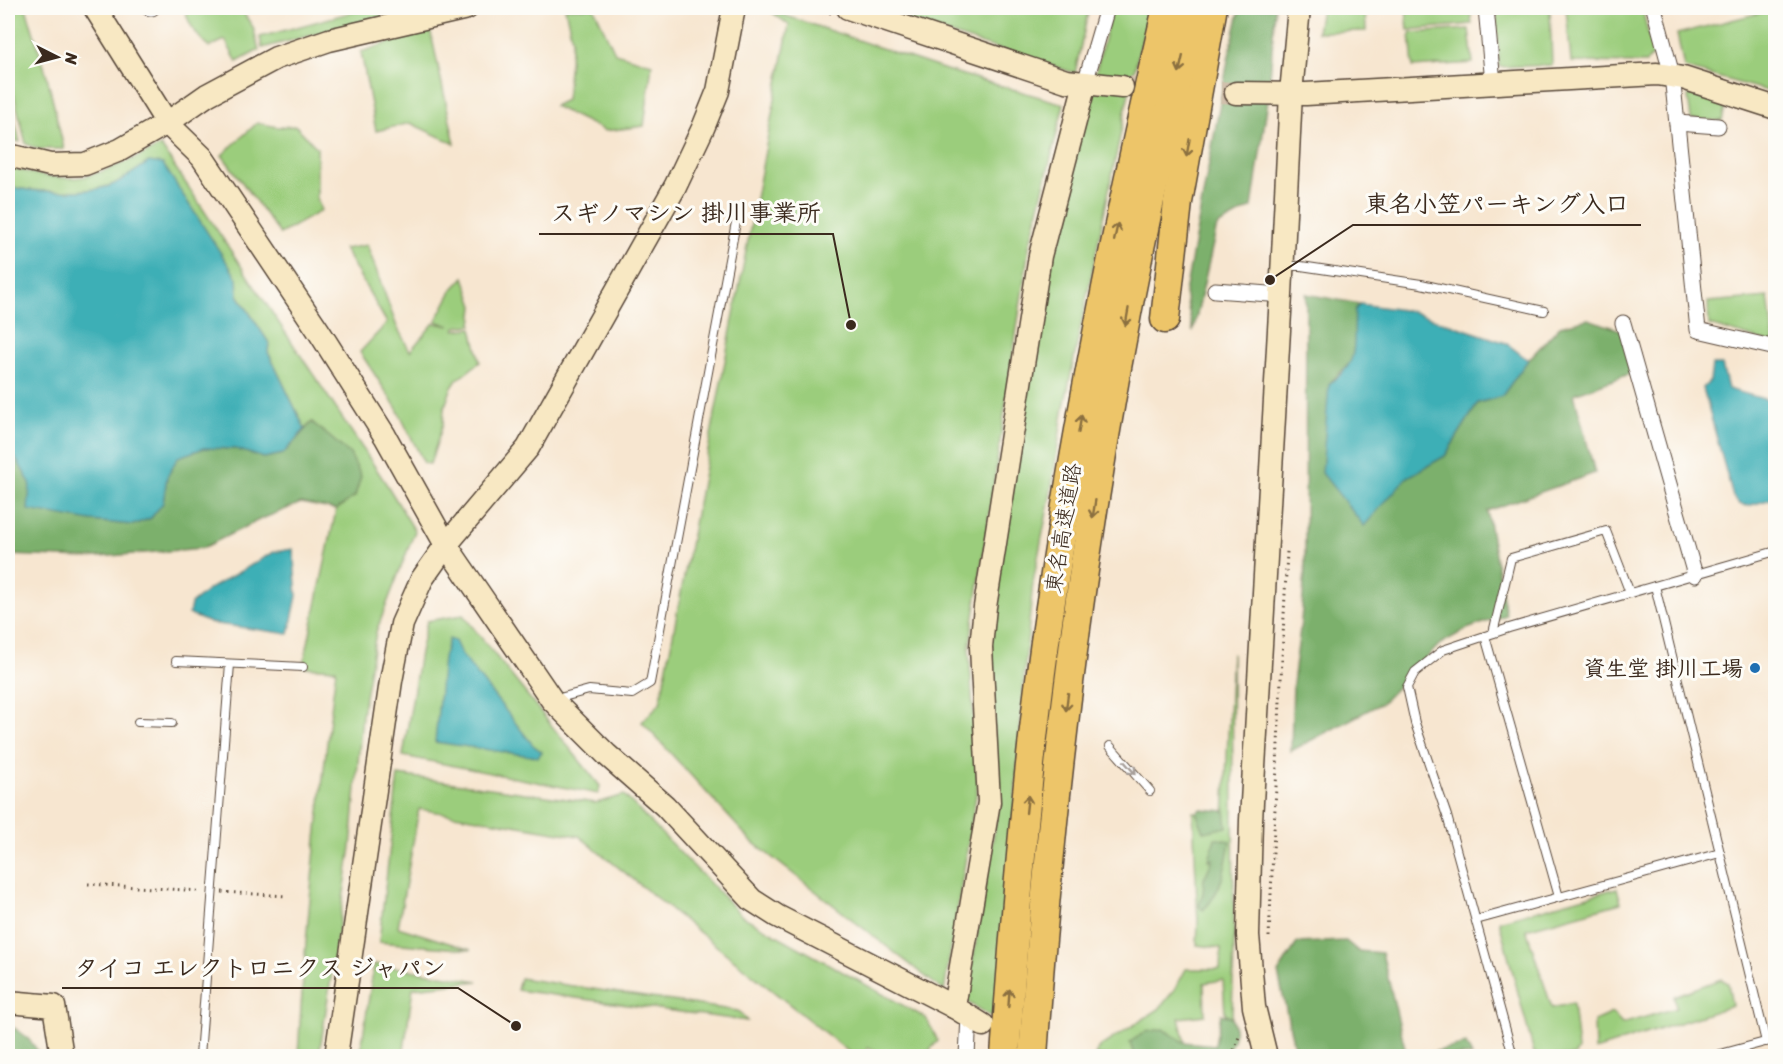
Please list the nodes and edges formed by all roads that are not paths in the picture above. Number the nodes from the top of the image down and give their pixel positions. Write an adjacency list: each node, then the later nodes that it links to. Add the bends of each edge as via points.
1 (95, 8): 19 (street)
2 (467, 8): 19 (street, via 329,40 276,58 207,95)
3 (734, 8): 31 (street, via 718,91 675,188 528,448)
4 (848, 8): 13 (street, via 1066,81)
5 (1107, 8): 13 (street)
6 (1167, 8): 56 (highway, 東名高速道路, one-way to 6, via 1024,832 1045,643 1066,503 1108,271)
7 (1195, 8): 57 (highway, 東名高速道路, one-way to 57, via 1156,169 1094,508 1066,708)
8 (1213, 8): 28 (highway, one-way to 28, via 1178,202)
9 (1299, 8): 17 (street)
10 (1486, 8): 14 (street)
11 (1654, 8): 12 (street)
12 (1672, 75): 14 (street); 18 (street); 20 (street)
13 (1085, 83): 15 (street); 49 (street, via 1040,256 985,607 981,647 989,802)
14 (1493, 83): 17 (street)
15 (1122, 87)
16 (1236, 93): 17 (street)
17 (1291, 93): 24 (street)
18 (1776, 108)
19 (167, 123): 22 (street, via 120,150 85,164 50,165); 31 (street, via 202,158 318,330 385,436)
20 (1677, 123): 21 (street); 30 (street, via 1698,330)
21 (1718, 126)
22 (8, 155)
23 (736, 222): 40 (lane, via 650,683 632,694 589,690)
24 (1283, 266): 26 (street); 27 (lane, via 1421,284)
25 (1215, 290): 26 (street)
26 (1281, 295): 58 (street, via 1248,934 1254,1007)
27 (1544, 311)
28 (1166, 319)
29 (1623, 323): 33 (street)
30 (1776, 348)
31 (446, 545): 40 (street); 54 (street, via 422,579 402,624)
32 (1776, 551): 33 (lane)
33 (1695, 575): 34 (lane)
34 (1655, 586): 35 (lane); 45 (lane)
35 (1630, 593): 36 (lane); 36 (lane, via 1606,531 1511,558)
36 (1489, 635): 46 (lane); 47 (lane, via 1443,650 1414,672 1407,687)
37 (176, 661): 38 (lane)
38 (230, 664): 39 (lane); 53 (lane)
39 (303, 667)
40 (552, 700): 49 (street, via 665,806 752,900)
41 (138, 722): 42 (lane)
42 (172, 723)
43 (1110, 746): 44 (lane, one-way to 44)
44 (1150, 791)
45 (1720, 853): 46 (lane); 51 (lane)
46 (1559, 897): 47 (lane)
47 (1476, 920): 59 (lane)
48 (8, 1002): 52 (street, via 54,1006)
49 (969, 1016): 55 (street)
50 (1776, 1039): 51 (lane)
51 (1766, 1042): 60 (lane)
52 (62, 1056)
53 (200, 1056)
54 (336, 1056)
55 (967, 1056)
56 (1005, 1056)
57 (1033, 1056)
58 (1266, 1056)
59 (1513, 1056)
60 (1713, 1056)

